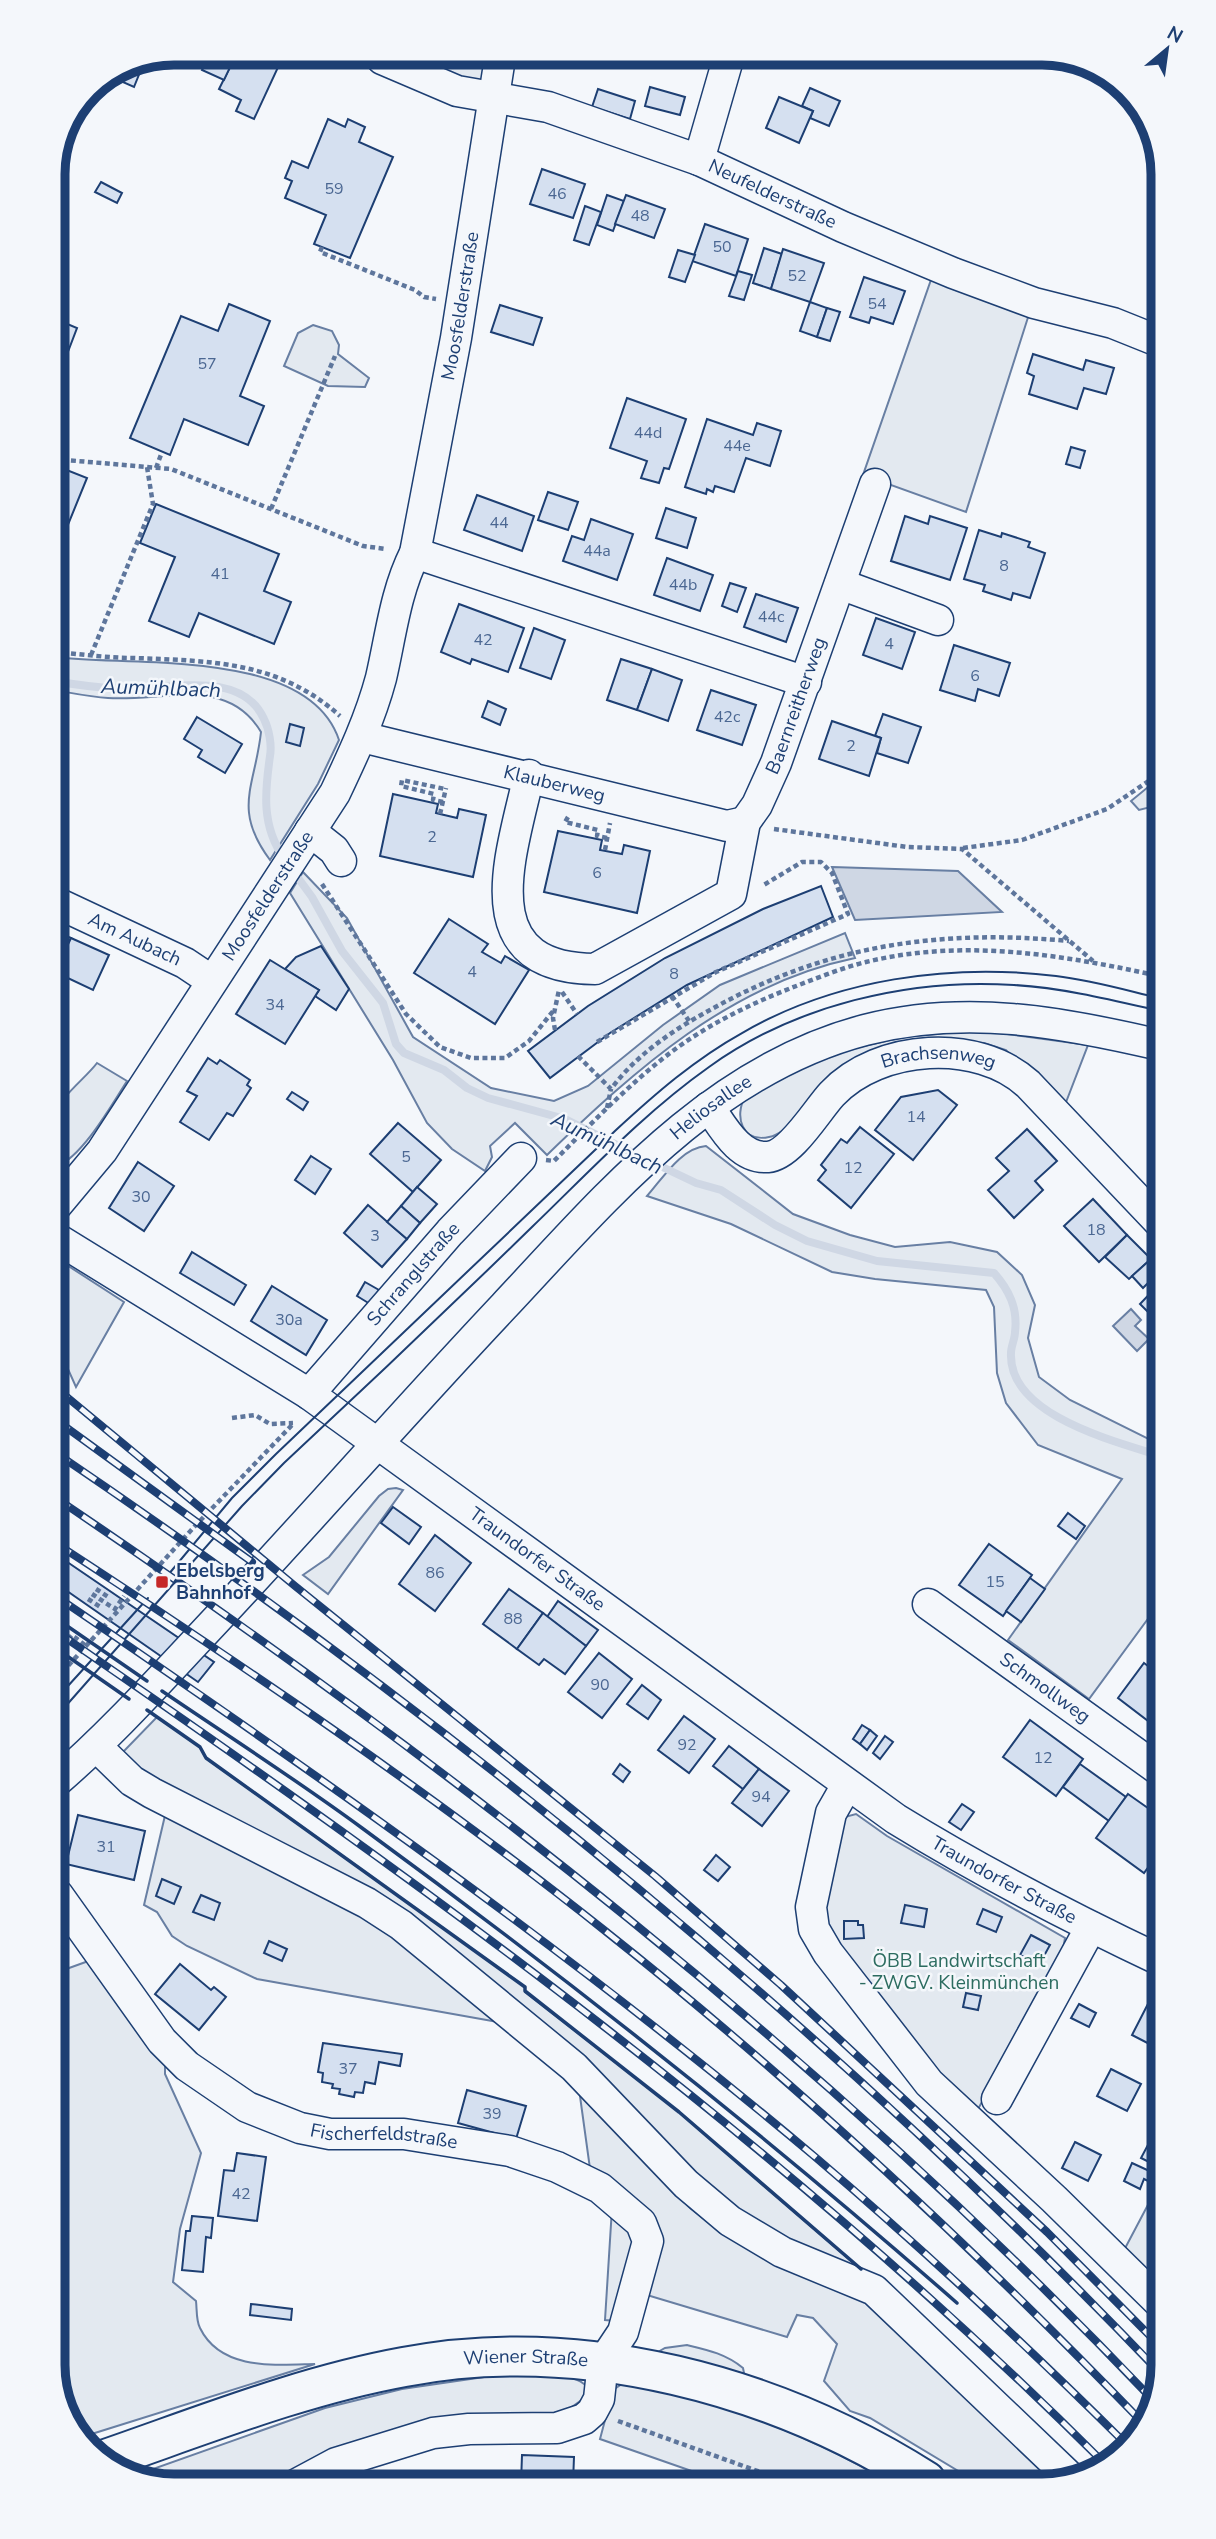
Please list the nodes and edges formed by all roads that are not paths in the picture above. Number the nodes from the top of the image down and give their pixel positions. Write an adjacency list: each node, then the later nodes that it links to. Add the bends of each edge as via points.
1 (397, 65): 4 (street, Neufelderstraße, via 457,90)
2 (499, 65): 4 (street, Moosfelderstraße)
3 (726, 65): 5 (street)
4 (495, 96): 5 (street, Neufelderstraße, via 548,107); 8 (street, Moosfelderstraße)
5 (699, 160): 6 (street, Neufelderstraße, via 953,273)
6 (1151, 338)
7 (875, 484): 9 (street, Baernreitherweg)
8 (415, 553): 11 (street); 12 (street, Moosfelderstraße, via 401,580 381,677)
9 (840, 584): 10 (street); 11 (street, Baernreitherweg)
10 (938, 621)
11 (806, 681): 14 (street, Baernreitherweg, via 776,762)
12 (363, 734): 13 (street, Klauberweg); 15 (street, Moosfelderstraße, via 335,793)
13 (529, 775): 14 (street, Klauberweg, via 727,826); 14 (street, Baernreitherweg, via 505,887 508,908 525,945 562,977 595,969 731,894)
14 (745, 822)
15 (295, 854): 16 (street, via 334,850); 18 (street, Moosfelderstraße)
16 (331, 871)
17 (65, 907): 18 (street, Am Aubach, via 185,963)
18 (212, 981): 22 (street, Moosfelderstraße, via 102,1151)
19 (1151, 1043): 20 (street, Heliosallee, via 1026,1019 975,1016 914,1021 864,1030 806,1050 751,1078)
20 (709, 1107): 23 (street, Brachsenweg, via 738,1146 753,1155 770,1157 792,1141 852,1077 884,1062 923,1054 990,1060 1013,1070 1028,1084); 26 (street, Heliosallee, via 657,1149 550,1255)
21 (521, 1158): 25 (street, Schranglstraße)
22 (65, 1195)
23 (1151, 1214)
24 (65, 1244): 25 (street)
25 (309, 1394): 26 (street)
26 (378, 1442): 28 (street); 31 (street, Traundorfer Straße)
27 (928, 1604): 29 (street, Schmollweg)
28 (97, 1747): 30 (street); 39 (street, via 132,1781 152,1793 367,1903 401,1925 574,2067 709,2205 782,2252 874,2290)
29 (1151, 1764)
30 (65, 1774)
31 (847, 1785): 33 (street, Traundorfer Straße, via 951,1853); 36 (street, via 831,1813 811,1907 814,1929 929,2082)
32 (65, 1905): 37 (street, Fischerfeldstraße, via 162,2041 197,2074 247,2107 300,2128 330,2134 404,2134 510,2151 557,2168 624,2206 641,2223 648,2241 624,2332)
33 (1091, 1927): 34 (street, Traundorfer Straße); 35 (street, Traundorfer Straße)
34 (1151, 1956)
35 (997, 2099)
36 (1151, 2295)
37 (603, 2362): 38 (main road, Wiener Straße, via 509,2357 405,2366 343,2380); 40 (street, Wiener Straße, via 599,2399 592,2412 572,2425 433,2434 336,2463); 41 (main road, via 697,2381 762,2403 860,2444)
38 (114, 2456)
39 (1064, 2472)
40 (316, 2474)
41 (914, 2474)

